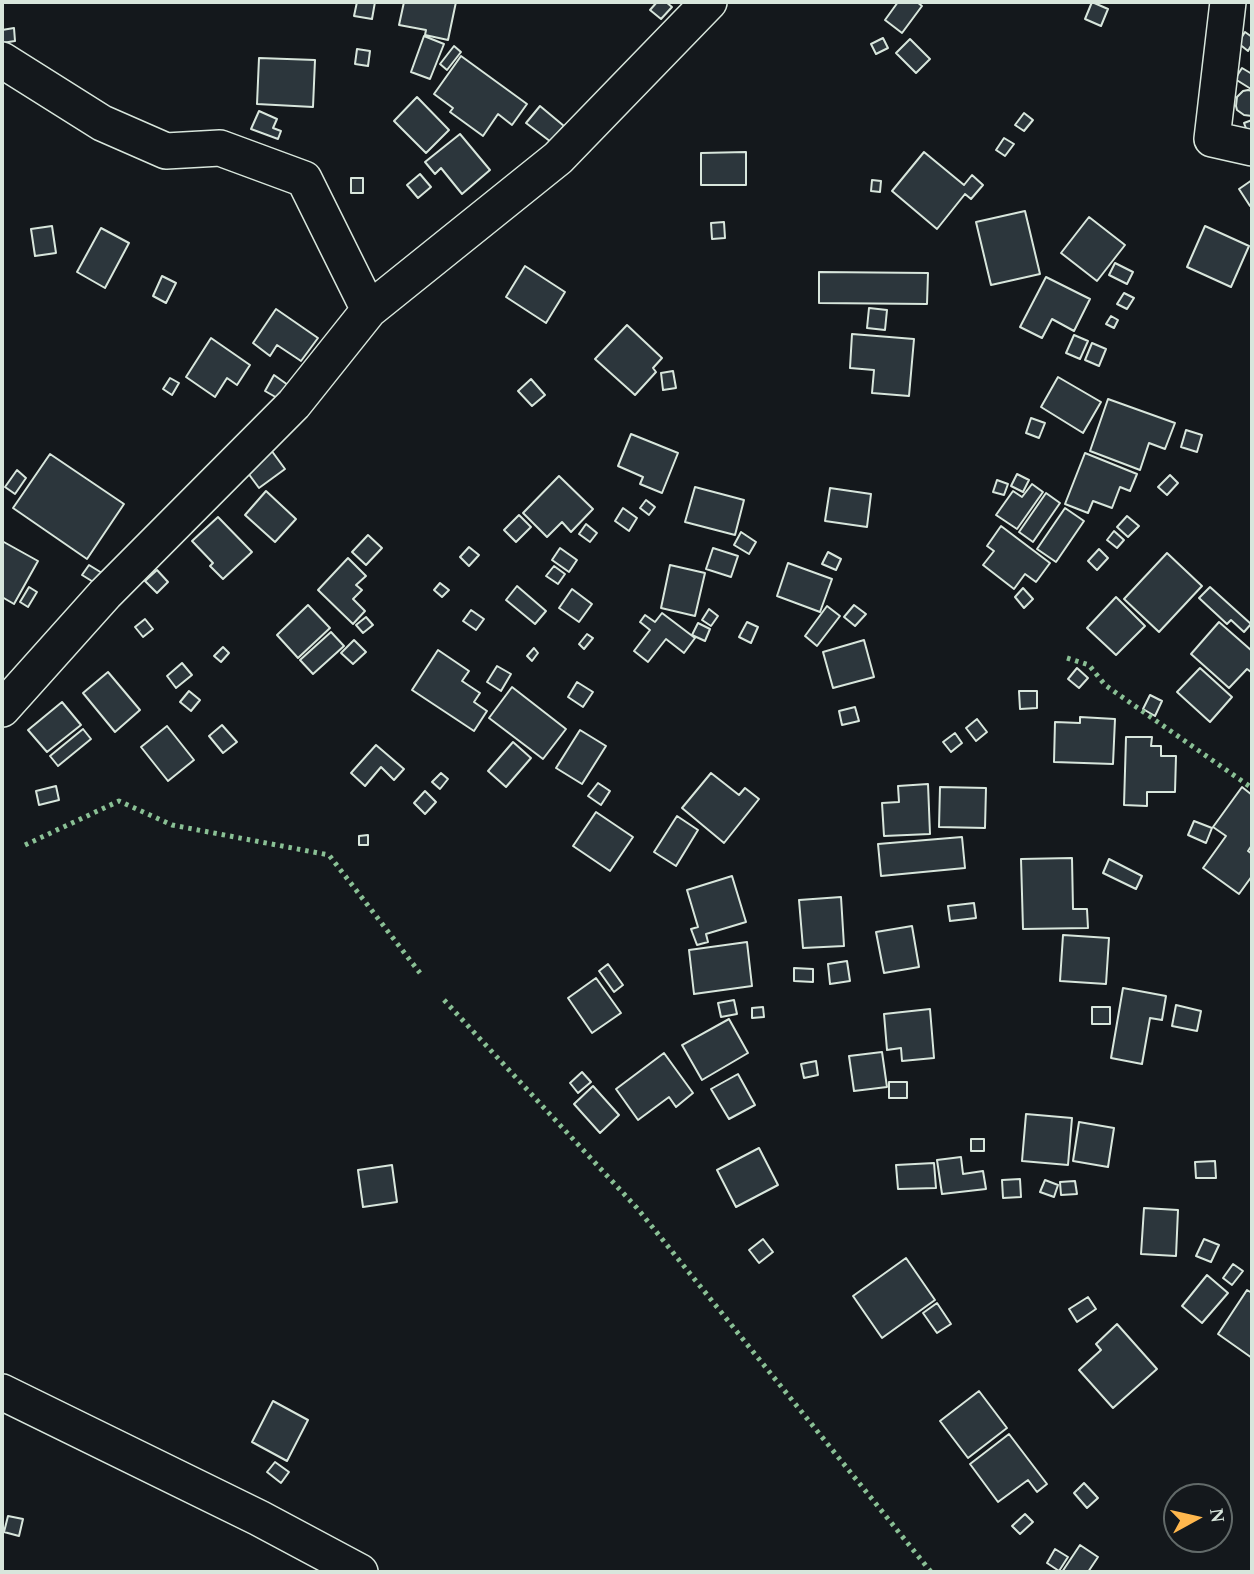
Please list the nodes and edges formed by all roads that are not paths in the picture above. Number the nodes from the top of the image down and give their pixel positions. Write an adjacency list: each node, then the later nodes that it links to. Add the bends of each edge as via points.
1 (709, 2): 5 (street, via 558,158)
2 (1228, 2): 4 (street, via 1212,139)
3 (2, 60): 5 (street, via 102,123 166,151 220,148 304,179)
4 (1252, 148)
5 (369, 310): 6 (street, via 294,404 105,594)
6 (2, 709)
7 (2, 1392): 8 (street)
8 (360, 1572)

